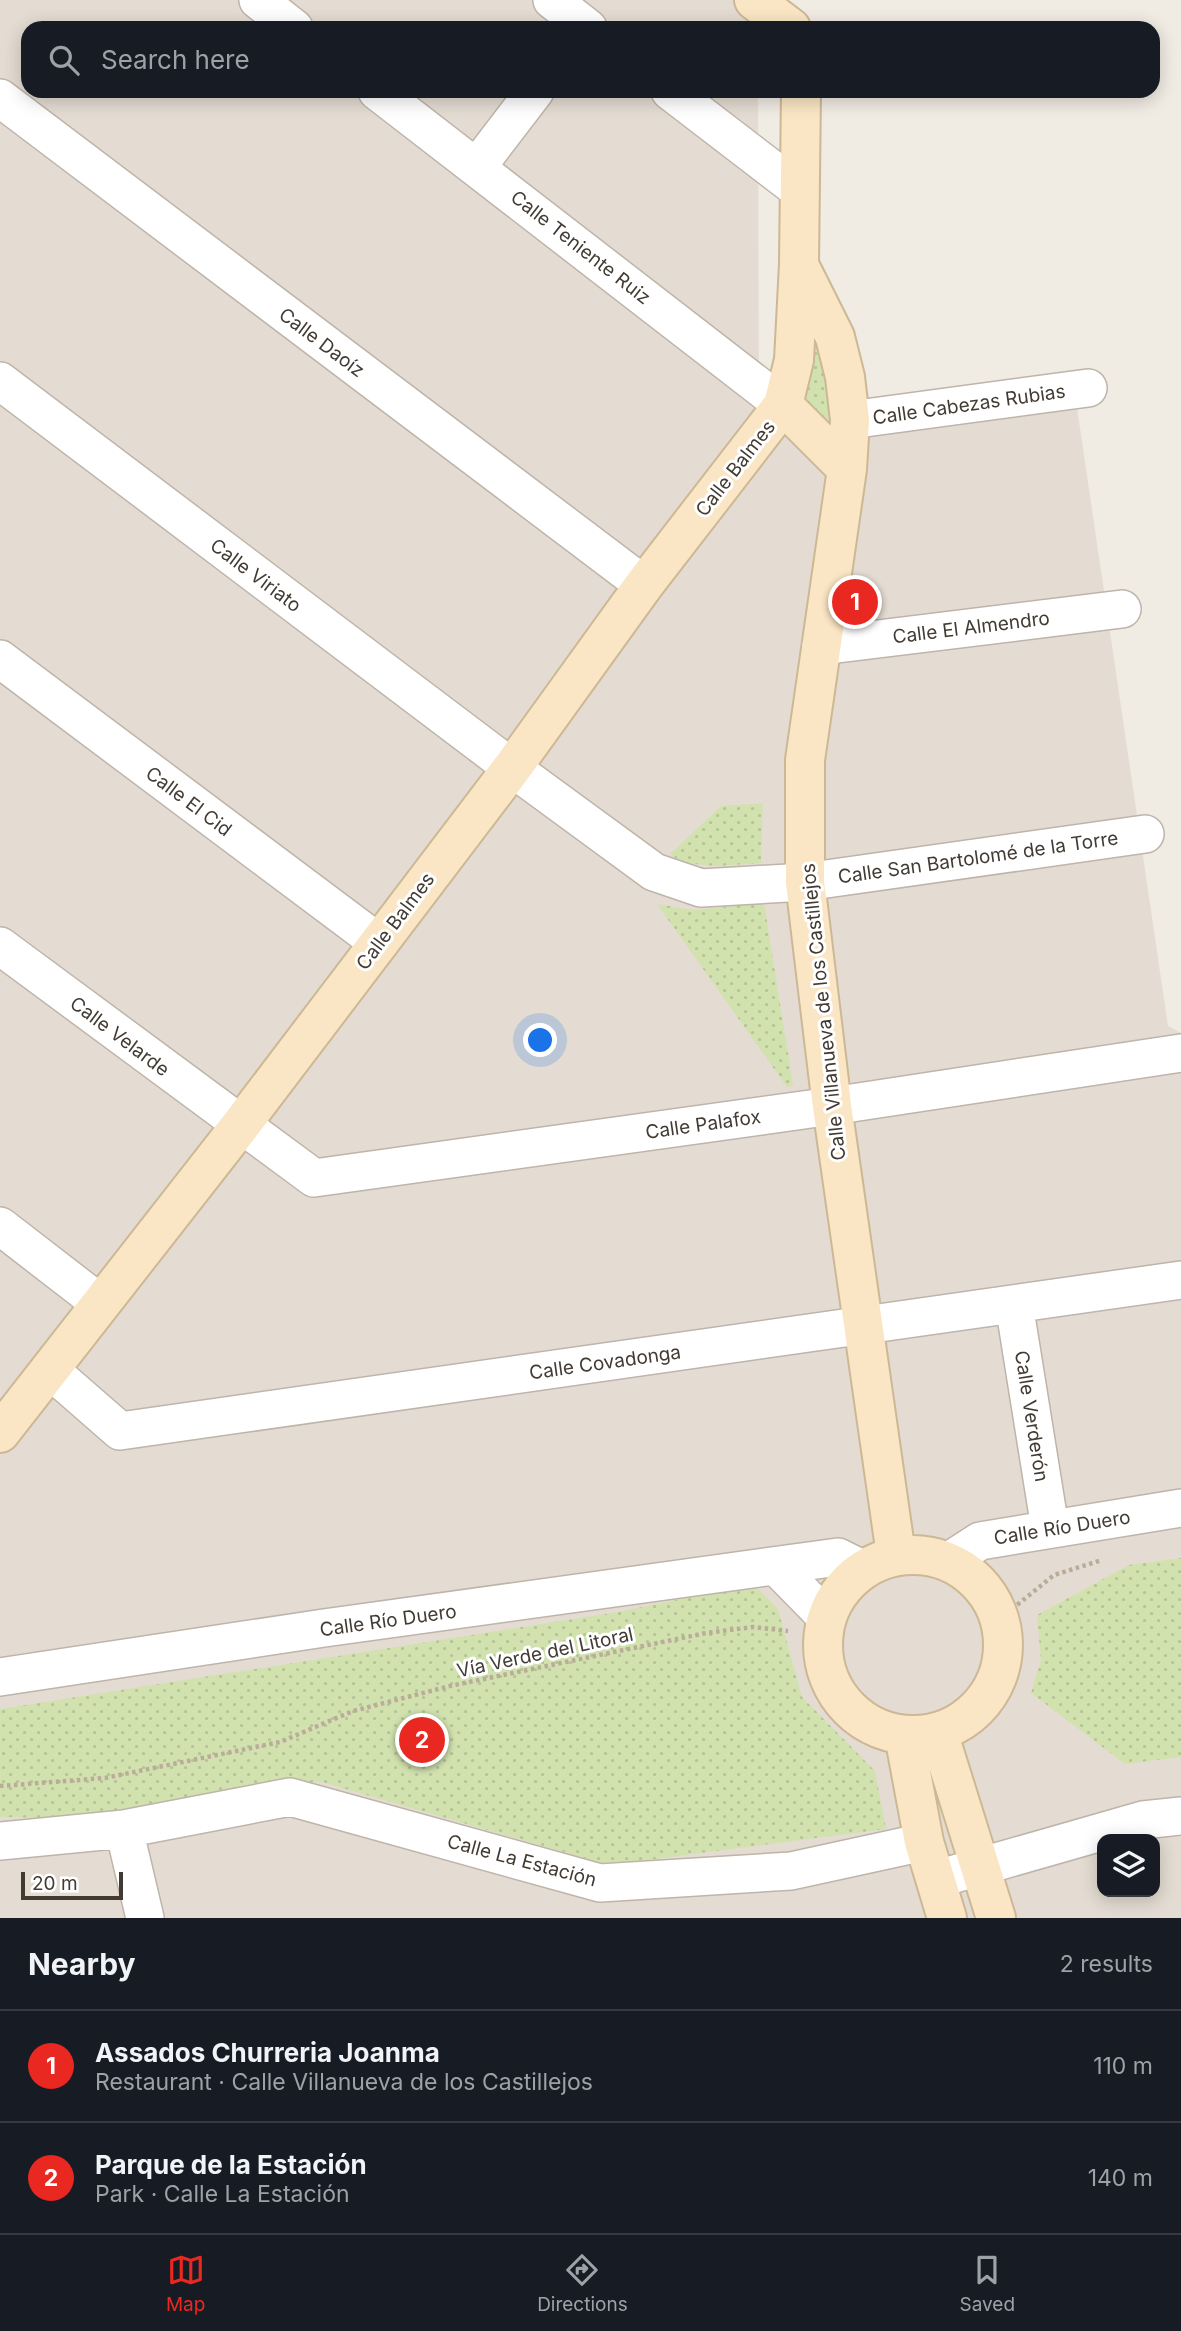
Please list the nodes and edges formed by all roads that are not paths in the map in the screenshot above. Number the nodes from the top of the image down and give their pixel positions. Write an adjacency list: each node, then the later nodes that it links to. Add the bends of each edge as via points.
1 (258, 0): 6 (street)
2 (552, 0): 5 (street)
3 (754, 0): 7 (street)
4 (804, 0): 8 (street)
5 (590, 20)
6 (285, 21)
7 (782, 21)
8 (802, 21)
9 (0, 98): 22 (street, Calle Daoíz)
10 (386, 98): 14 (street, Calle Teniente Ruiz)
11 (530, 98): 14 (street)
12 (679, 98): 15 (street)
13 (801, 98): 15 (street)
14 (477, 167): 19 (street, Calle Teniente Ruiz)
15 (799, 190): 16 (street)
16 (799, 264): 19 (street, via 794,360); 20 (street, Calle Villanueva de los Castillejos, via 835,337)
17 (0, 381): 26 (street, Calle Viriato)
18 (1088, 388): 20 (street, Calle Cabezas Rubias)
19 (783, 405): 21 (street); 22 (street, Calle Balmes)
20 (850, 420): 21 (street, Calle Villanueva de los Castillejos)
21 (847, 469): 24 (street, Calle Villanueva de los Castillejos)
22 (644, 585): 26 (street, Calle Balmes)
23 (1122, 609): 24 (street, Calle El Almendro)
24 (821, 646): 28 (street, Calle Villanueva de los Castillejos, via 805,760)
25 (0, 659): 29 (street, Calle El Cid)
26 (512, 768): 28 (street, Calle San Bartolomé de la Torre, via 654,872 701,888); 29 (street, Calle Balmes)
27 (1145, 834): 28 (street, Calle San Bartolomé de la Torre)
28 (805, 881): 32 (street, Calle Villanueva de los Castillejos)
29 (379, 943): 33 (street, Calle Balmes)
30 (0, 946): 33 (street, Calle Velarde)
31 (1181, 1053): 32 (street, Calle Palafox)
32 (832, 1106): 33 (street, Calle Palafox, via 314,1178); 38 (street, Calle Villanueva de los Castillejos)
33 (240, 1126): 36 (street, Calle Balmes)
34 (0, 1226): 36 (street)
35 (1181, 1280): 37 (street, Calle Covadonga)
36 (102, 1304): 39 (street, Calle Balmes)
37 (1014, 1304): 38 (street, Calle Covadonga); 42 (street, Calle Verderón)
38 (863, 1326): 39 (street, Calle Covadonga, via 120,1431); 44 (street, Calle Villanueva de los Castillejos)
39 (50, 1370): 40 (street, Calle Balmes)
40 (0, 1433)
41 (1181, 1508): 42 (street, Calle Río Duero)
42 (1050, 1528): 43 (street, Calle Río Duero, via 980,1541)
43 (949, 1561): 44 (street, via 923,1554); 48 (street, via 971,1575 989,1595 1000,1618 1002,1666 979,1708 961,1723)
44 (879, 1562): 45 (street, Calle Río Duero, via 838,1558); 46 (street, via 840,1591)
45 (776, 1566): 46 (street); 47 (street, Calle Río Duero)
46 (825, 1626): 48 (street, via 824,1663 834,1690 853,1712 876,1728)
47 (0, 1677)
48 (921, 1734): 52 (street); 53 (street)
49 (1181, 1816): 53 (street, via 1143,1820)
50 (124, 1829): 51 (street); 52 (street, Calle La Estación, via 290,1797 600,1883 791,1871); 55 (street)
51 (0, 1841)
52 (924, 1842): 54 (street)
53 (981, 1867): 54 (street); 57 (street)
54 (937, 1879): 56 (street)
55 (145, 1918)
56 (947, 1918)
57 (996, 1918)

